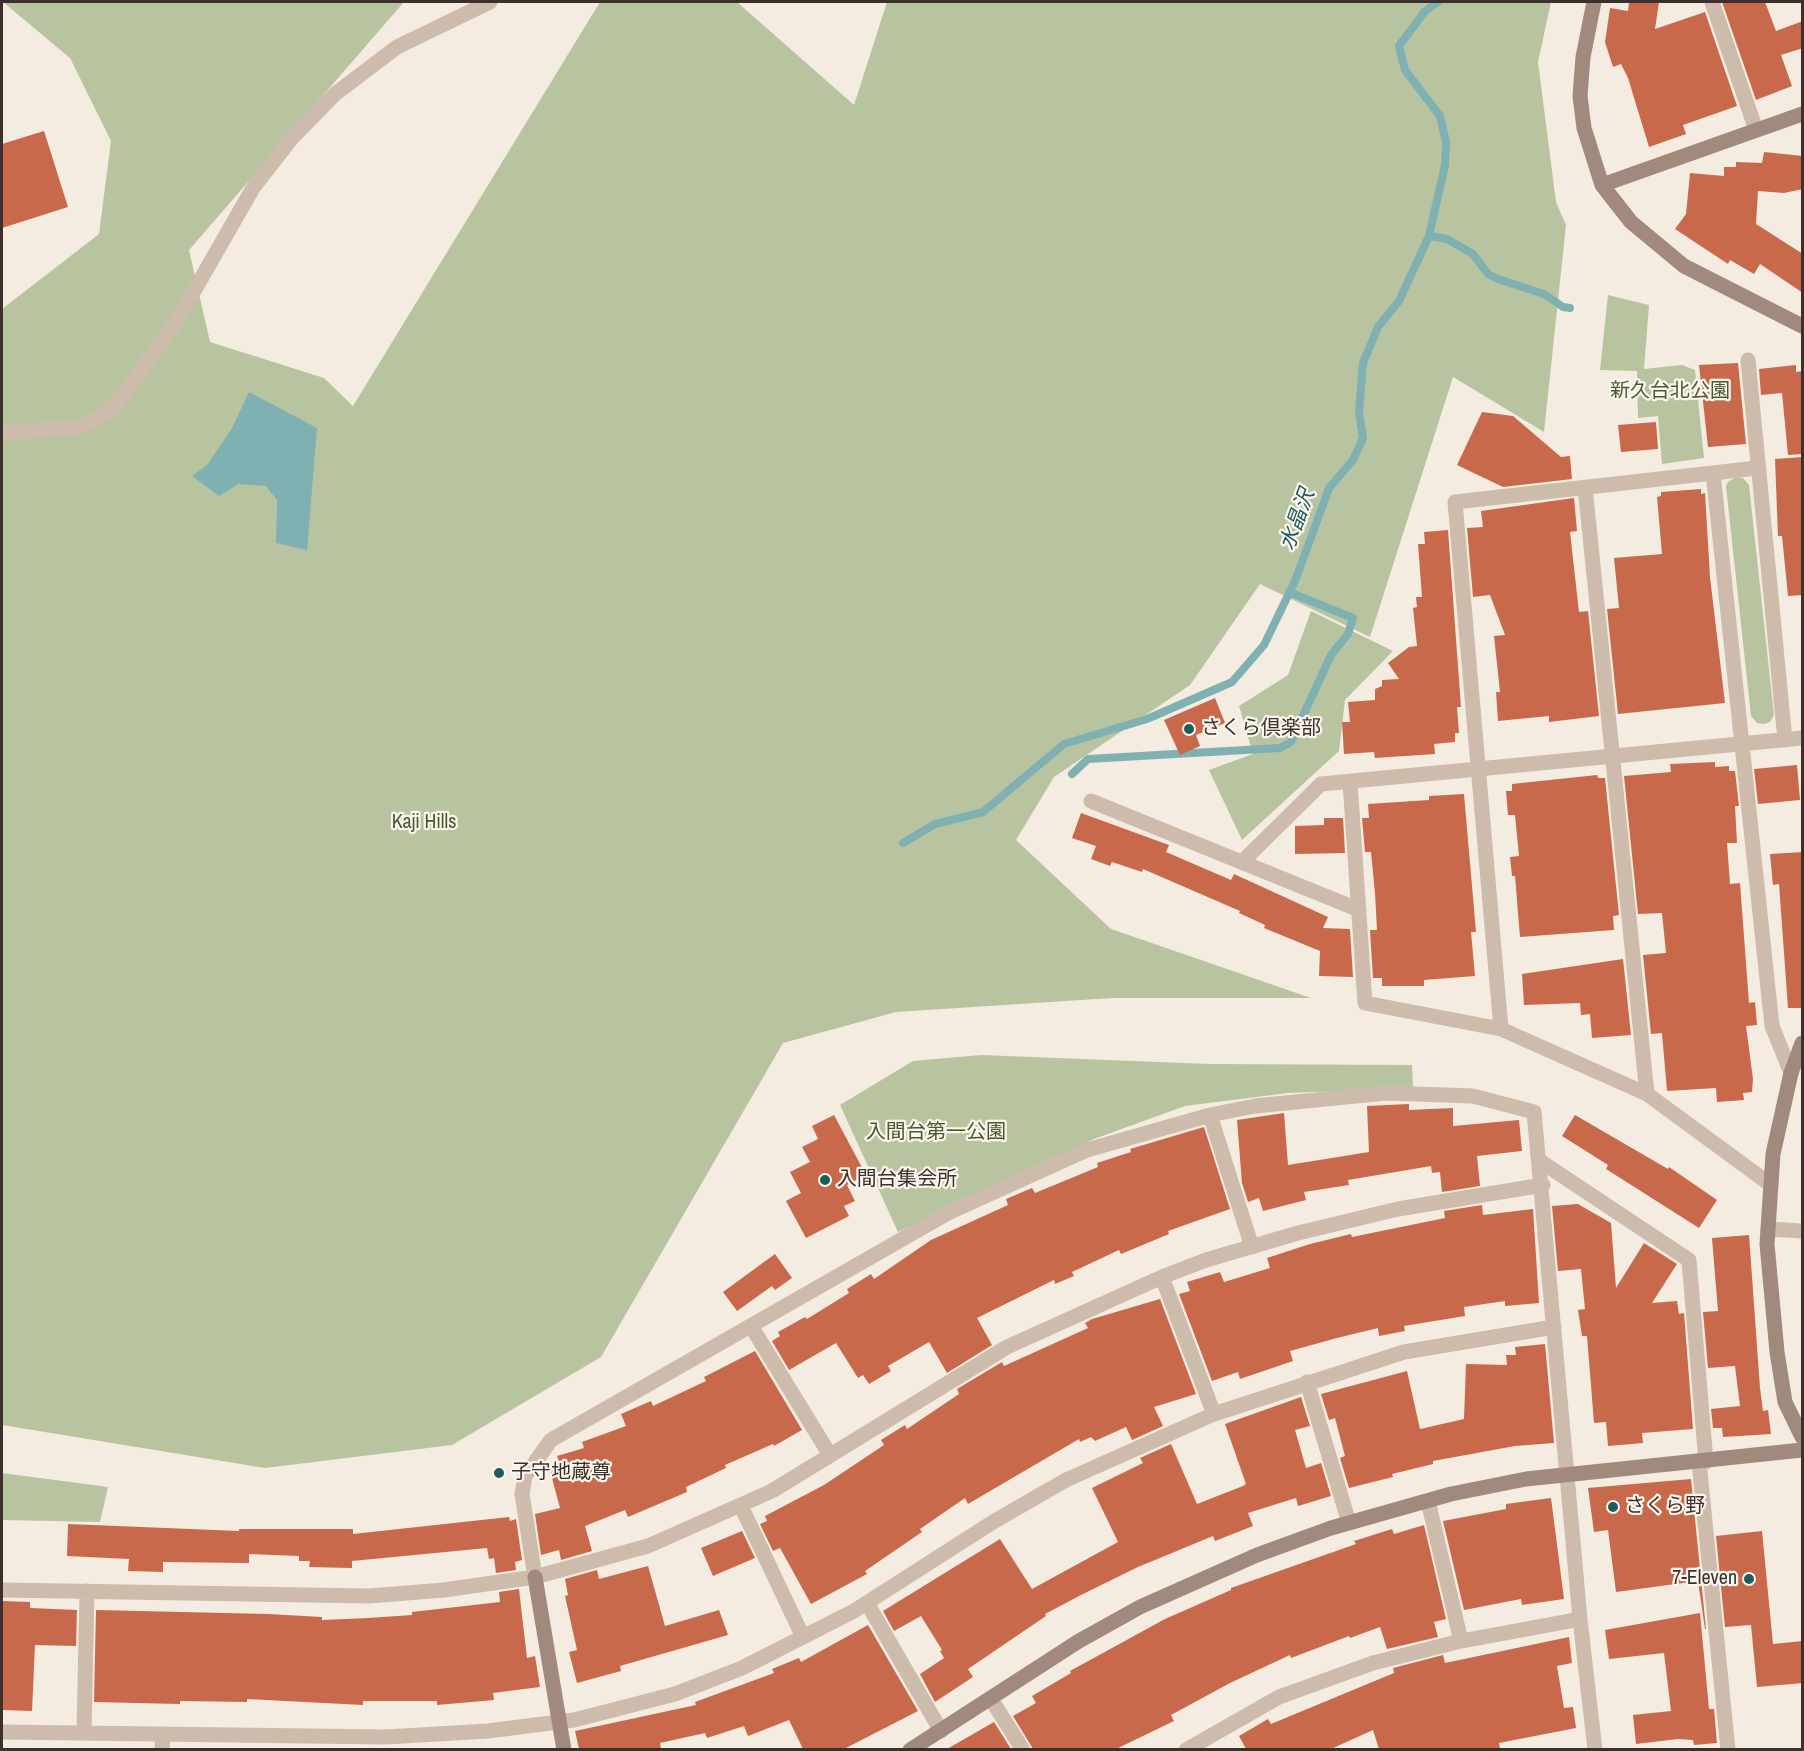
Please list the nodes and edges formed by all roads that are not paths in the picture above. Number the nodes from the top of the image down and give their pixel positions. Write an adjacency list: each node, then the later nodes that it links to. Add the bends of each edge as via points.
1 (490, 2): 9 (street, via 397,47 335,94 292,138 253,188 178,319 116,405 78,427)
2 (1594, 2): 6 (street, via 1580,96 1584,128)
3 (1712, 2): 5 (street)
4 (1803, 114): 5 (street)
5 (1756, 130): 6 (street)
6 (1602, 185): 7 (street, via 1631,222 1684,266)
7 (1803, 326)
8 (1748, 360): 10 (street)
9 (2, 433)
10 (1756, 468): 11 (street); 14 (street)
11 (1713, 473): 12 (street); 15 (street)
12 (1585, 487): 16 (street); 17 (street, via 1455,502)
13 (1803, 738): 14 (street)
14 (1785, 740): 15 (street)
15 (1743, 743): 16 (street); 24 (street, via 1772,1026)
16 (1611, 756): 17 (street); 25 (street)
17 (1479, 770): 18 (street); 22 (street)
18 (1350, 782): 20 (street, via 1321,784); 21 (street)
19 (1091, 801): 20 (street)
20 (1243, 861): 21 (street)
21 (1357, 909): 22 (street, via 1365,1003)
22 (1501, 1029): 25 (street)
23 (1803, 1043): 24 (street)
24 (1791, 1073): 29 (street, via 1773,1154)
25 (1647, 1094): 29 (street)
26 (1210, 1115): 27 (street, via 1255,1106 1386,1093 1473,1096 1534,1112); 32 (street); 34 (street, via 1087,1150 1033,1173 901,1238)
27 (1540, 1161): 28 (street); 41 (street, via 1689,1260)
28 (1543, 1185): 32 (street, via 1398,1209); 35 (street)
29 (1771, 1185): 30 (street)
30 (1768, 1229): 31 (street); 38 (street, via 1777,1352 1785,1402)
31 (1803, 1231)
32 (1252, 1247): 33 (street)
33 (1162, 1277): 37 (street); 40 (street, via 1007,1347)
34 (751, 1326): 40 (street); 46 (street, via 551,1440 525,1476 522,1494)
35 (1554, 1327): 36 (street, via 1404,1352); 42 (street)
36 (1307, 1382): 37 (street); 45 (street)
37 (1214, 1414): 49 (street, via 1066,1480)
38 (1803, 1437)
39 (1803, 1450): 41 (street)
40 (830, 1455): 44 (street)
41 (1703, 1462): 42 (street); 64 (street)
42 (1567, 1474): 43 (street); 50 (street)
43 (1428, 1501): 45 (street); 52 (street)
44 (741, 1506): 46 (street, via 648,1546); 51 (street)
45 (1349, 1523): 53 (street, via 1257,1555 1140,1607)
46 (535, 1577): 48 (street, via 369,1596); 54 (street)
47 (2, 1590): 48 (street)
48 (87, 1591): 57 (street)
49 (867, 1603): 51 (street); 55 (street)
50 (1580, 1619): 52 (street); 63 (street)
51 (803, 1637): 54 (street, via 742,1668 675,1694)
52 (1461, 1641): 62 (street, via 1373,1663 1279,1697)
53 (991, 1699): 55 (street); 61 (street)
54 (559, 1722): 58 (street, via 386,1737); 59 (street)
55 (941, 1731): 60 (street)
56 (2, 1732): 57 (street)
57 (84, 1732): 58 (street)
58 (162, 1742)
59 (564, 1749)
60 (910, 1749)
61 (1023, 1749)
62 (1186, 1749)
63 (1595, 1749)
64 (1728, 1749)

